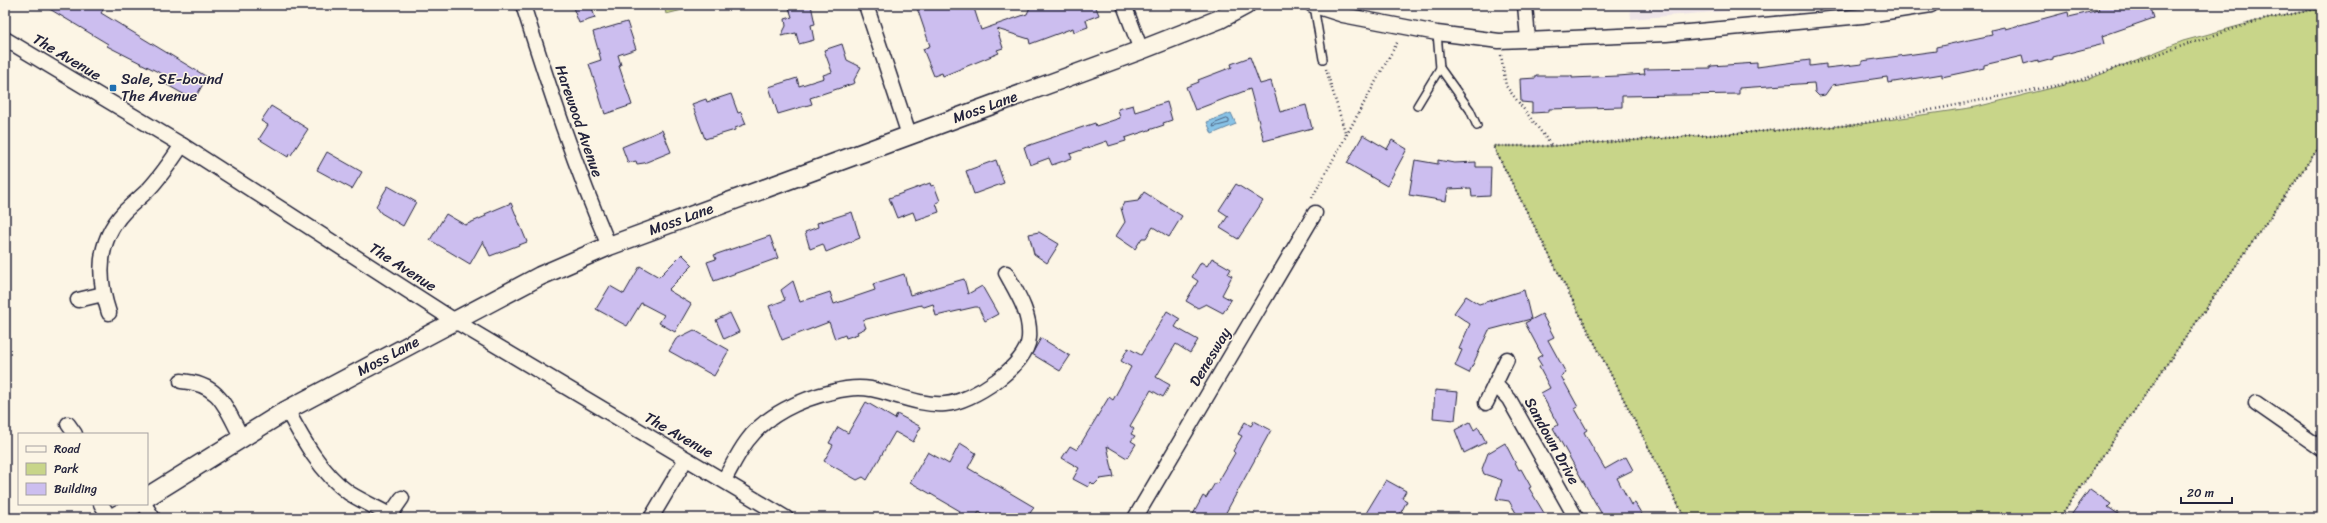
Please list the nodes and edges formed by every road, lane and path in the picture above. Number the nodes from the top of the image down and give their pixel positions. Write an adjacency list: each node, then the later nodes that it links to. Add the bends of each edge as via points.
1 (523, 5): 25 (street, Harewood Avenue, via 561,125)
2 (866, 5): 19 (street)
3 (1124, 5): 14 (street)
4 (1246, 5): 14 (street, Moss Lane, via 1220,19)
5 (1525, 5): 12 (street)
6 (1931, 5): 12 (street, via 1862,16 1666,34)
7 (1313, 6): 9 (street); 15 (lane)
8 (2322, 8): 23 (path, via 2257,21 2074,82 1854,125)
9 (1406, 27): 10 (street); 20 (path)
10 (1438, 33): 13 (street); 16 (lane)
11 (5, 39): 22 (street, The Avenue)
12 (1528, 39): 13 (street)
13 (1500, 41): 23 (path, via 1506,86)
14 (1141, 50): 19 (street, Moss Lane)
15 (1323, 59): 20 (path)
16 (1440, 68): 17 (lane); 18 (lane, via 1470,110)
17 (1417, 106)
18 (1477, 126)
19 (909, 135): 25 (street, Moss Lane)
20 (1346, 135): 24 (path, via 1311,200)
21 (2322, 143): 54 (path)
22 (182, 144): 27 (street, via 165,170 113,226 106,241 100,268); 30 (street, The Avenue)
23 (1552, 146): 53 (path, via 1493,146)
24 (1315, 213): 51 (street, Denesway)
25 (609, 246): 30 (street, Moss Lane, via 540,276)
26 (1006, 273): 40 (street, via 1025,311 1029,339 1024,354 1000,379 964,399 945,404 870,389 832,392 790,406 747,440)
27 (103, 294): 28 (street); 29 (street)
28 (78, 300)
29 (109, 313)
30 (455, 321): 36 (street, Moss Lane); 39 (street, The Avenue)
31 (1507, 359): 33 (street)
32 (181, 381): 37 (street, via 206,385 216,393)
33 (1495, 384): 34 (street); 52 (street, Sandown Drive, via 1509,399)
34 (1486, 403)
35 (2256, 403): 38 (street)
36 (287, 410): 37 (street, Moss Lane); 46 (street, via 314,455 336,482)
37 (242, 438): 41 (street, Moss Lane)
38 (2322, 449)
39 (686, 459): 40 (street, The Avenue); 49 (street)
40 (724, 480): 50 (street, The Avenue)
41 (148, 496)
42 (402, 498): 46 (street)
43 (102, 505): 47 (street)
44 (134, 505): 47 (street)
45 (145, 505): 48 (street)
46 (389, 516)
47 (111, 518)
48 (153, 518)
49 (651, 518)
50 (786, 518)
51 (1135, 518)
52 (1576, 518)
53 (1686, 518)
54 (2059, 518)

